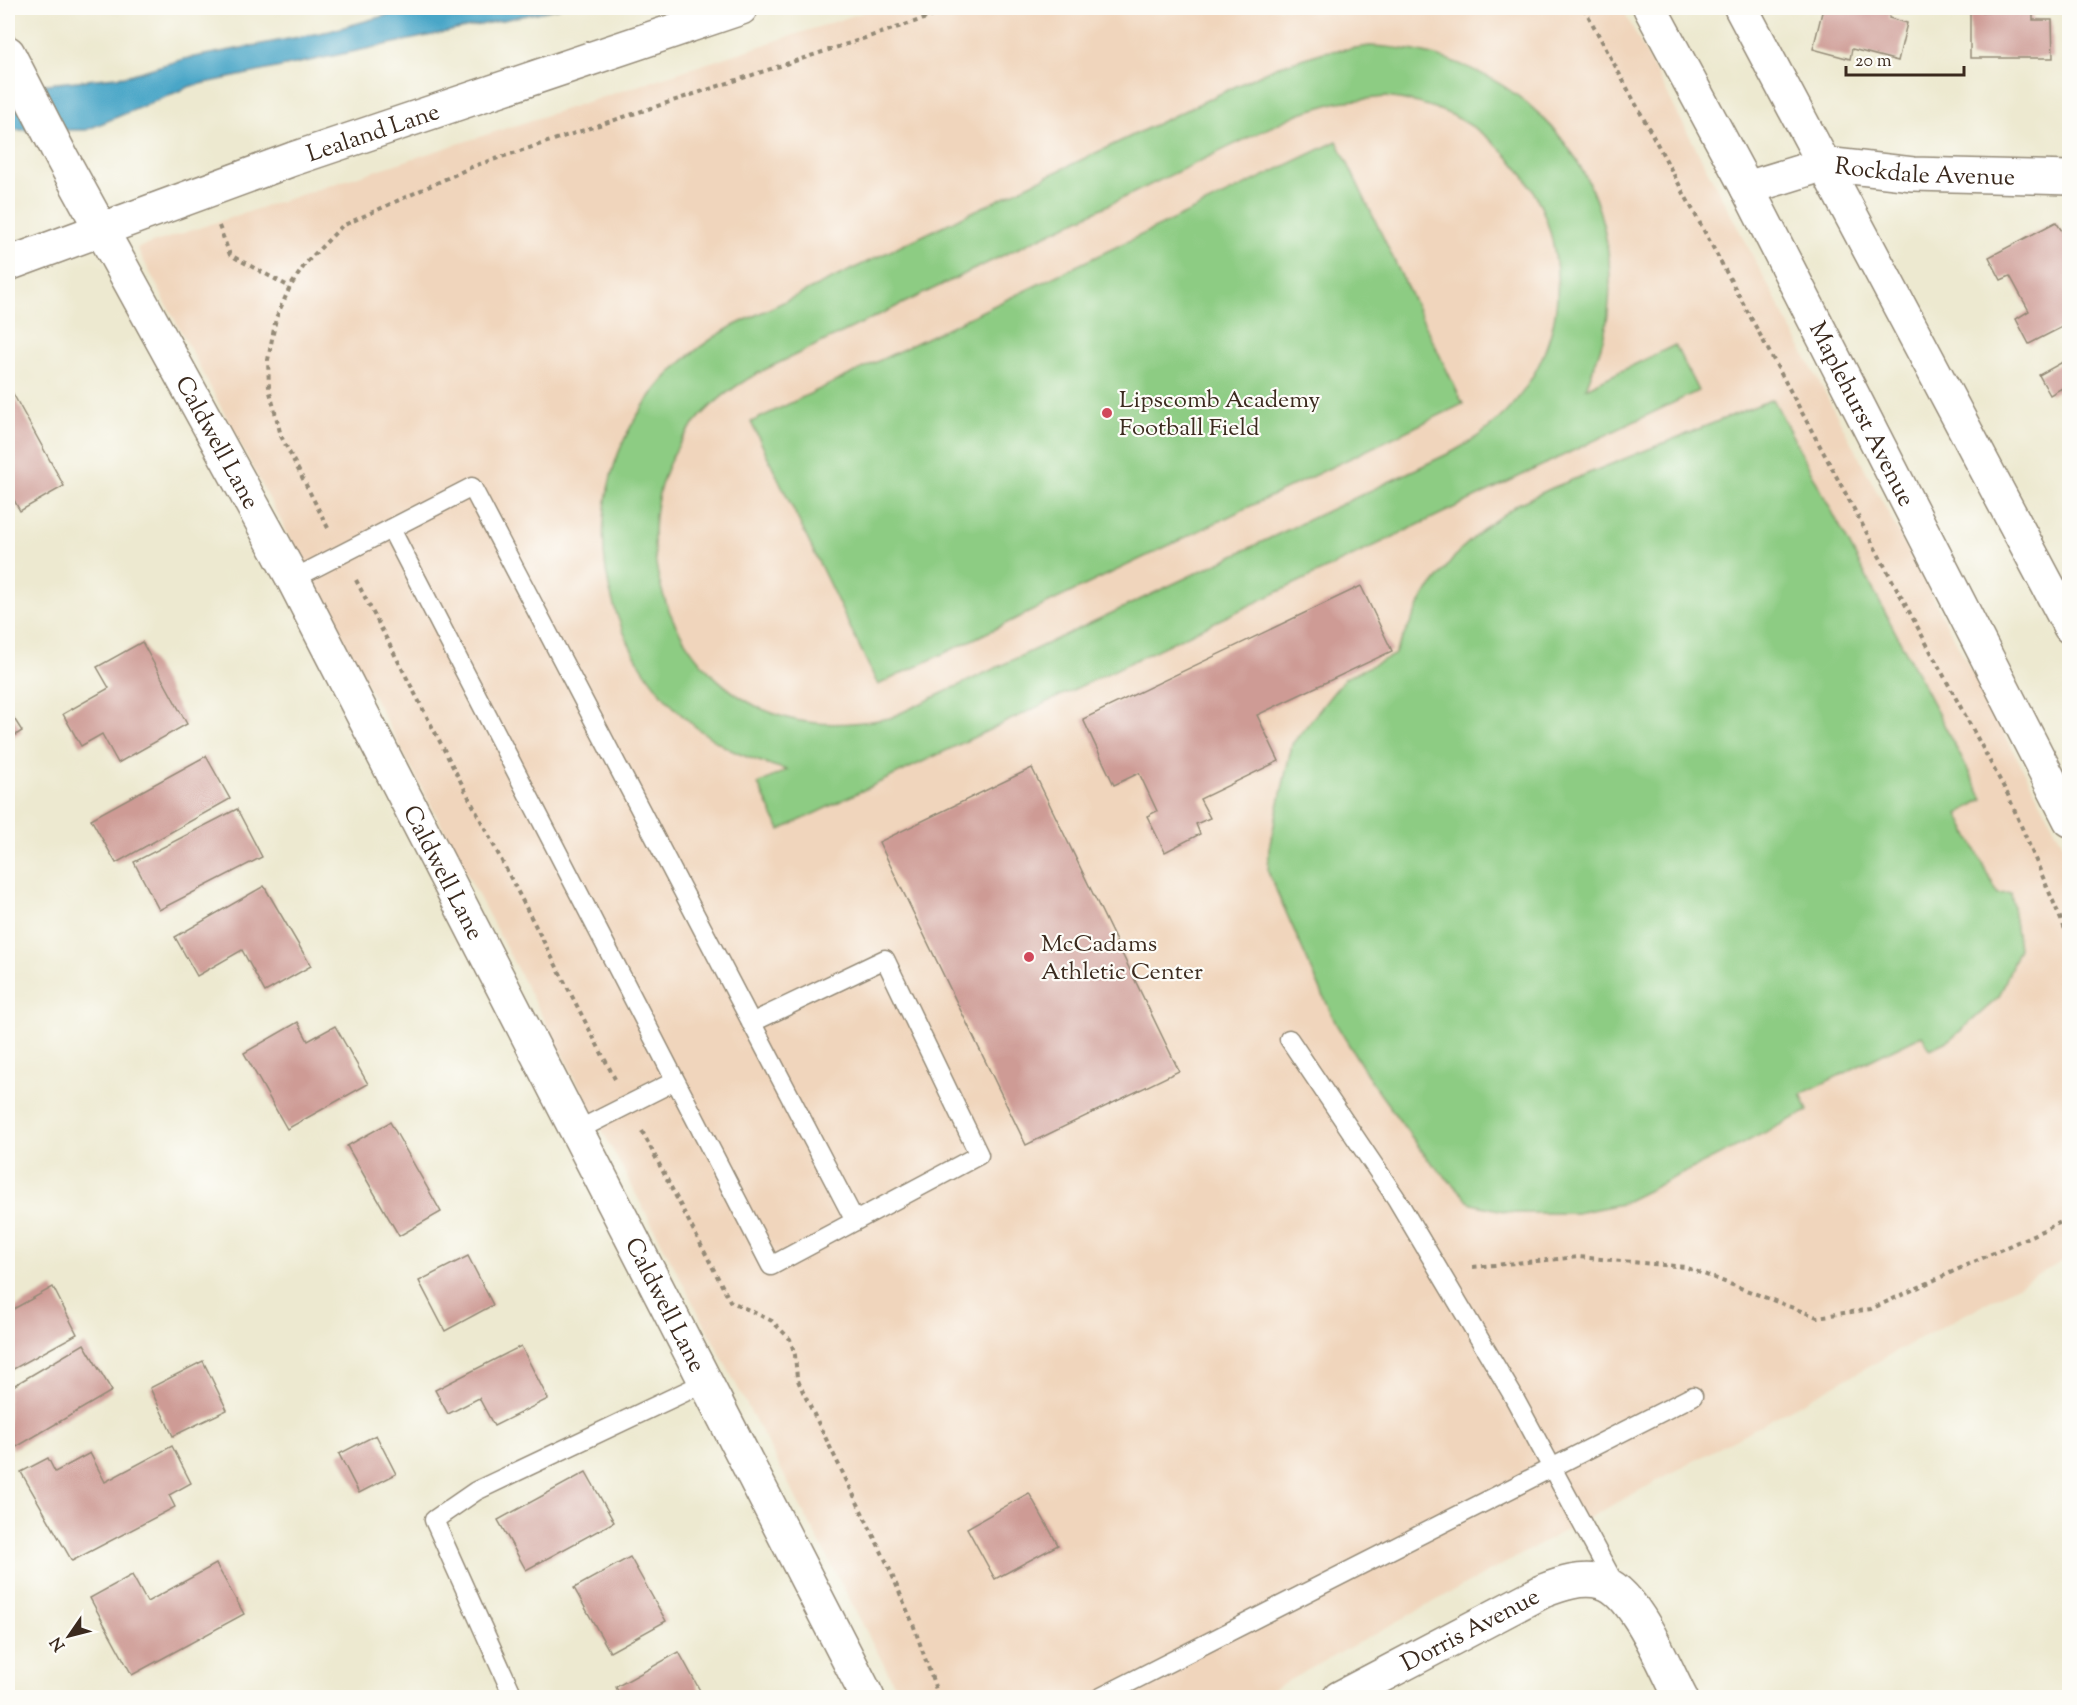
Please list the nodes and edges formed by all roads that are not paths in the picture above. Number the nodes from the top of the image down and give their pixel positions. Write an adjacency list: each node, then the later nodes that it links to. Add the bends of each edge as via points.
1 (741, 8): 8 (street, Lealand Lane)
2 (1650, 8): 7 (street, Maplehurst Avenue)
3 (1742, 8): 5 (street)
4 (8, 53): 8 (street, Caldwell Lane)
5 (1825, 164): 6 (street, Rockdale Avenue, via 1913,174); 7 (street, Rockdale Avenue); 12 (street)
6 (2070, 178)
7 (1747, 188): 13 (street, Maplehurst Avenue)
8 (101, 228): 9 (street, Lealand Lane); 11 (street, Caldwell Lane)
9 (8, 264)
10 (391, 528): 11 (lane); 14 (lane, via 472,487); 16 (lane)
11 (293, 579): 17 (street, Caldwell Lane)
12 (2070, 627)
13 (2070, 820)
14 (751, 1023): 18 (lane); 18 (lane, via 885,959 979,1155)
15 (1289, 1039): 21 (lane, via 1396,1198)
16 (675, 1081): 17 (lane); 18 (lane, via 771,1266)
17 (576, 1131): 19 (street, Caldwell Lane)
18 (855, 1221)
19 (706, 1382): 24 (lane, via 476,1491 434,1520); 25 (street, Caldwell Lane)
20 (1693, 1396): 21 (lane)
21 (1552, 1467): 22 (lane); 23 (lane)
22 (1614, 1588): 27 (street, Dorris Avenue, via 1599,1581 1574,1581 1543,1591); 28 (street, via 1648,1634)
23 (1120, 1693): 26 (lane)
24 (514, 1698)
25 (868, 1698)
26 (1099, 1698)
27 (1339, 1698)
28 (1681, 1698)

